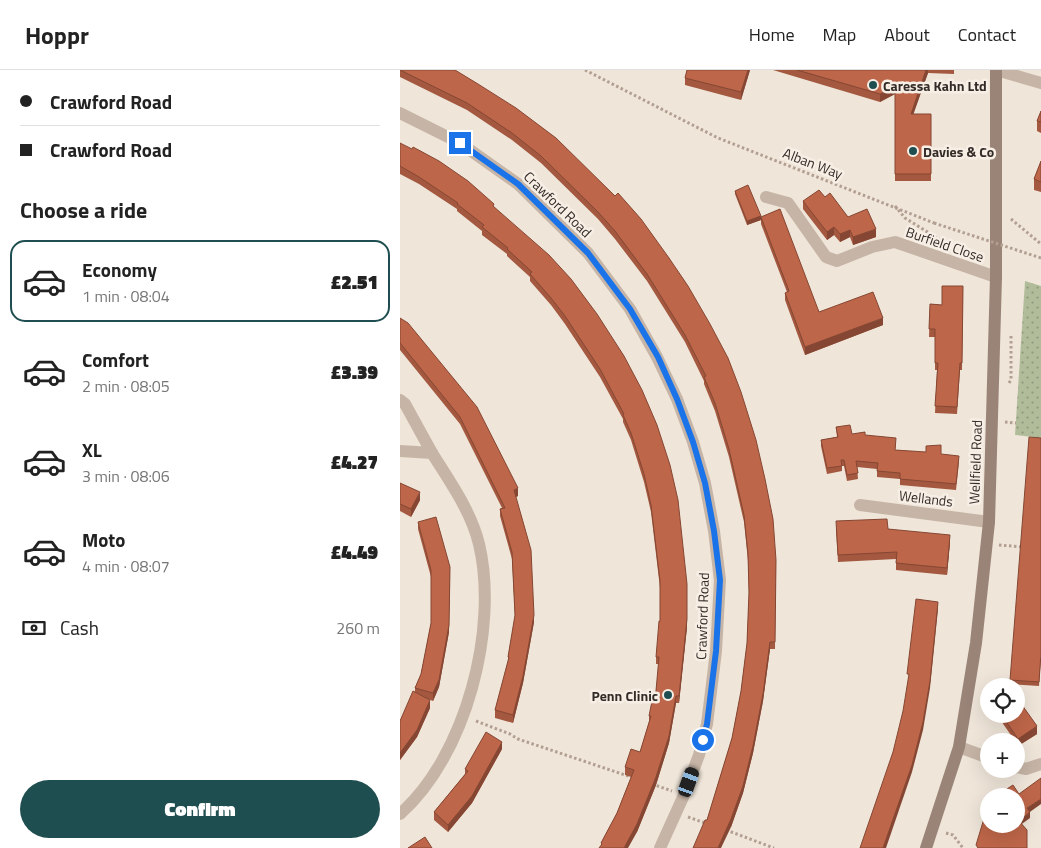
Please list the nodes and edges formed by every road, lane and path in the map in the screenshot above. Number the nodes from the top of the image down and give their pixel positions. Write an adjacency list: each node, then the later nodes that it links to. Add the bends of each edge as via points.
1 (585, 70): 6 (path, Alban Way, via 718,138)
2 (996, 70): 3 (street); 11 (main road, Wellfield Road)
3 (1041, 83)
4 (400, 113): 28 (street, Crawford Road, via 460,143 518,184 588,253 630,309 658,357 677,399 705,483 720,580 707,724)
5 (766, 198): 11 (street, Burfield Close, via 788,203 826,257 837,261 895,242)
6 (895, 206): 9 (path, via 905,218); 10 (path, Alban Way, bridge, via 934,223)
7 (1011, 219): 8 (path)
8 (1041, 244)
9 (949, 246)
10 (1041, 258)
11 (996, 277): 18 (main road, Wellfield Road)
12 (400, 400): 16 (street)
13 (1005, 422): 14 (path)
14 (1016, 423)
15 (400, 451): 16 (street)
16 (432, 453): 21 (street, via 465,506 479,544 484,583 484,634)
17 (860, 505): 18 (street, Wellands)
18 (989, 522): 22 (main road, Wellfield Road, via 976,643)
19 (993, 545): 20 (path)
20 (1032, 548)
21 (463, 716): 26 (path, via 518,739); 30 (street, via 443,759)
22 (959, 747): 23 (street); 36 (main road, Wellfield Road)
23 (980, 755)
24 (1041, 764): 25 (street)
25 (1025, 769)
26 (638, 780)
27 (647, 783): 28 (path)
28 (684, 795): 29 (street, Crawford Road)
29 (677, 813): 31 (path); 34 (street, Crawford Road)
30 (400, 814)
31 (712, 826)
32 (721, 829): 35 (path)
33 (943, 832): 37 (path, via 953,835)
34 (660, 848)
35 (774, 848)
36 (926, 848)
37 (963, 848)

